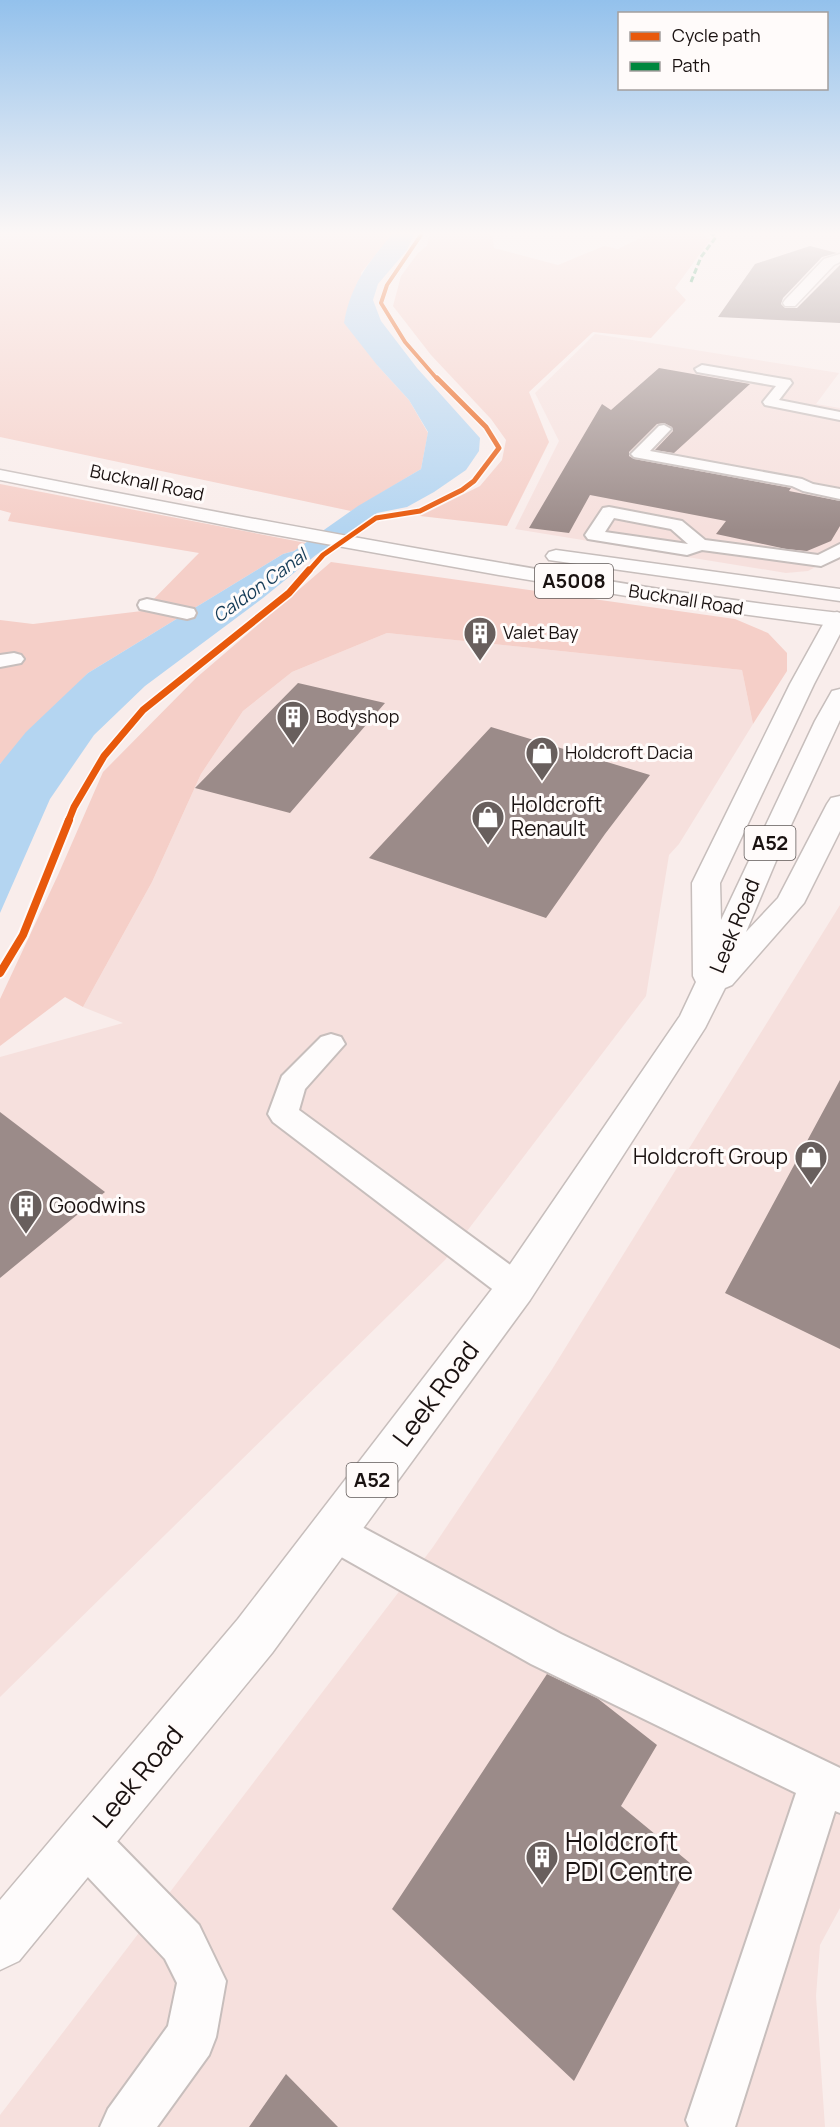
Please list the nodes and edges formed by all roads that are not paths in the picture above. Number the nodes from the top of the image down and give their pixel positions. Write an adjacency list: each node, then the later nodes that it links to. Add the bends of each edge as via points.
1 (702, 369): 2 (lane, via 785,383 770,402)
2 (840, 416)
3 (664, 429): 5 (lane, via 639,454 796,482)
4 (0, 475): 13 (main road, Bucknall Road / A5008, via 267,528 645,594)
5 (840, 494)
6 (295, 514): 7 (main road)
7 (458, 542)
8 (700, 545): 8 (lane, via 676,525 609,513 594,535 687,550); 9 (lane, via 821,561)
9 (840, 549)
10 (536, 553): 13 (main road, Bucknall Road / A5008)
11 (147, 606): 12 (lane)
12 (187, 612)
13 (839, 612): 16 (main road, via 706,883)
14 (840, 696): 16 (main road, Leek Road / A52, via 748,891)
15 (840, 804): 16 (main road, Leek Road / A52, via 790,903)
16 (708, 993): 18 (main road, Leek Road / A52)
17 (331, 1044): 18 (lane, via 292,1084 284,1114)
18 (516, 1288): 19 (main road, Leek Road / A52)
19 (334, 1531): 20 (lane, via 546,1649); 21 (main road, Leek Road / A52, via 255,1636)
20 (831, 1787): 23 (lane)
21 (84, 1840): 22 (main road, Leek Road / A52); 24 (lane, via 183,1942 202,1982 191,2037)
22 (0, 1942)
23 (712, 2120)
24 (126, 2127)

